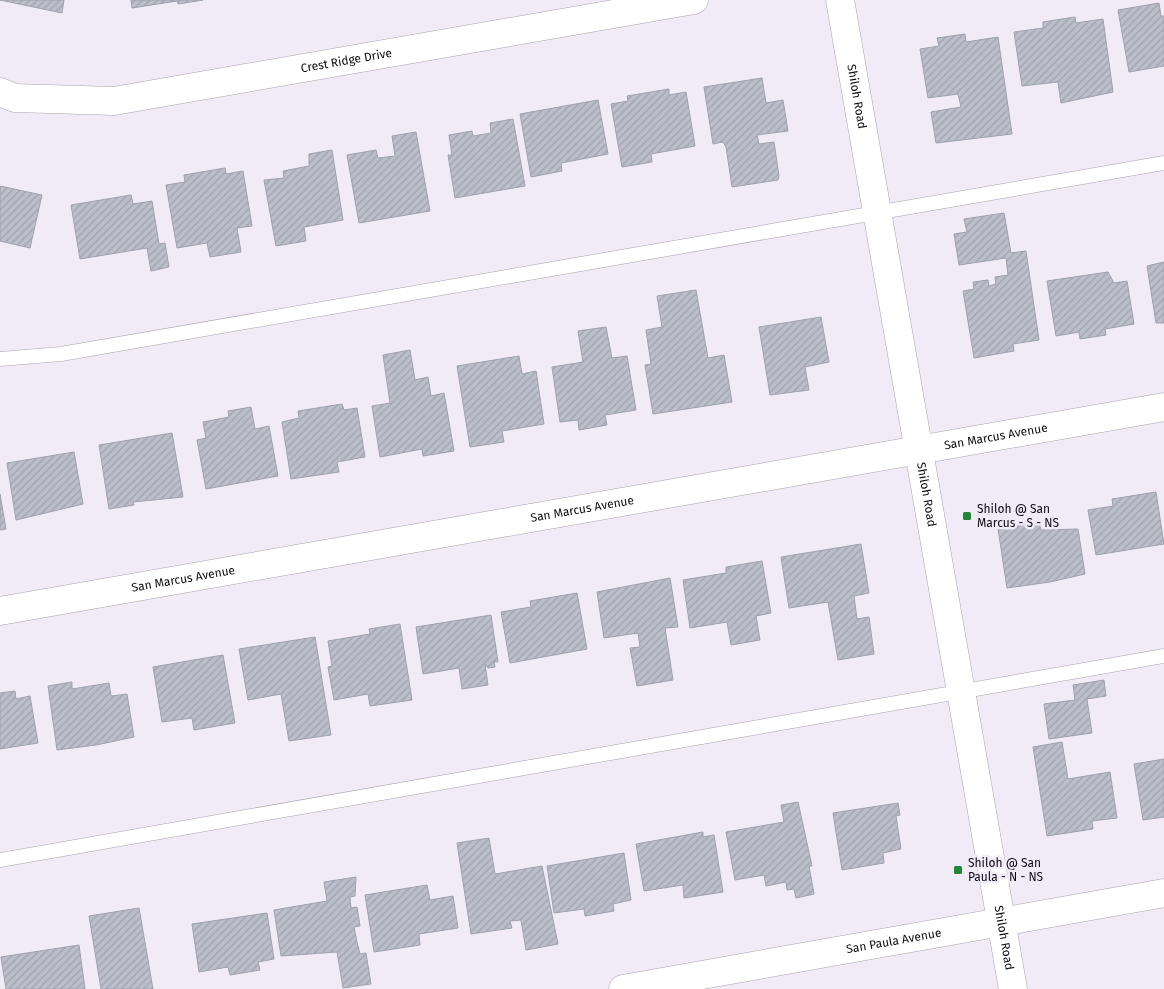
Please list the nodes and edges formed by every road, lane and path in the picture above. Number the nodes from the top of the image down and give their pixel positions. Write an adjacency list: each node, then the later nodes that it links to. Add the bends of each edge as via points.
1 (694, 0): 3 (street, Crest Ridge Drive, via 114,101 14,98)
2 (840, 0): 5 (street, Shiloh Road)
3 (0, 92)
4 (1164, 162): 5 (lane)
5 (878, 213): 6 (lane, via 61,354); 8 (street, Shiloh Road)
6 (0, 359)
7 (1164, 407): 8 (street, San Marcus Avenue)
8 (919, 449): 9 (street, San Marcus Avenue); 11 (street, Shiloh Road)
9 (0, 611)
10 (1164, 656): 11 (lane)
11 (960, 692): 12 (lane); 14 (street, Shiloh Road)
12 (0, 860)
13 (1164, 893): 14 (street, San Paula Avenue)
14 (1001, 922): 15 (street, San Paula Avenue); 16 (street, Shiloh Road)
15 (623, 989)
16 (1013, 989)

